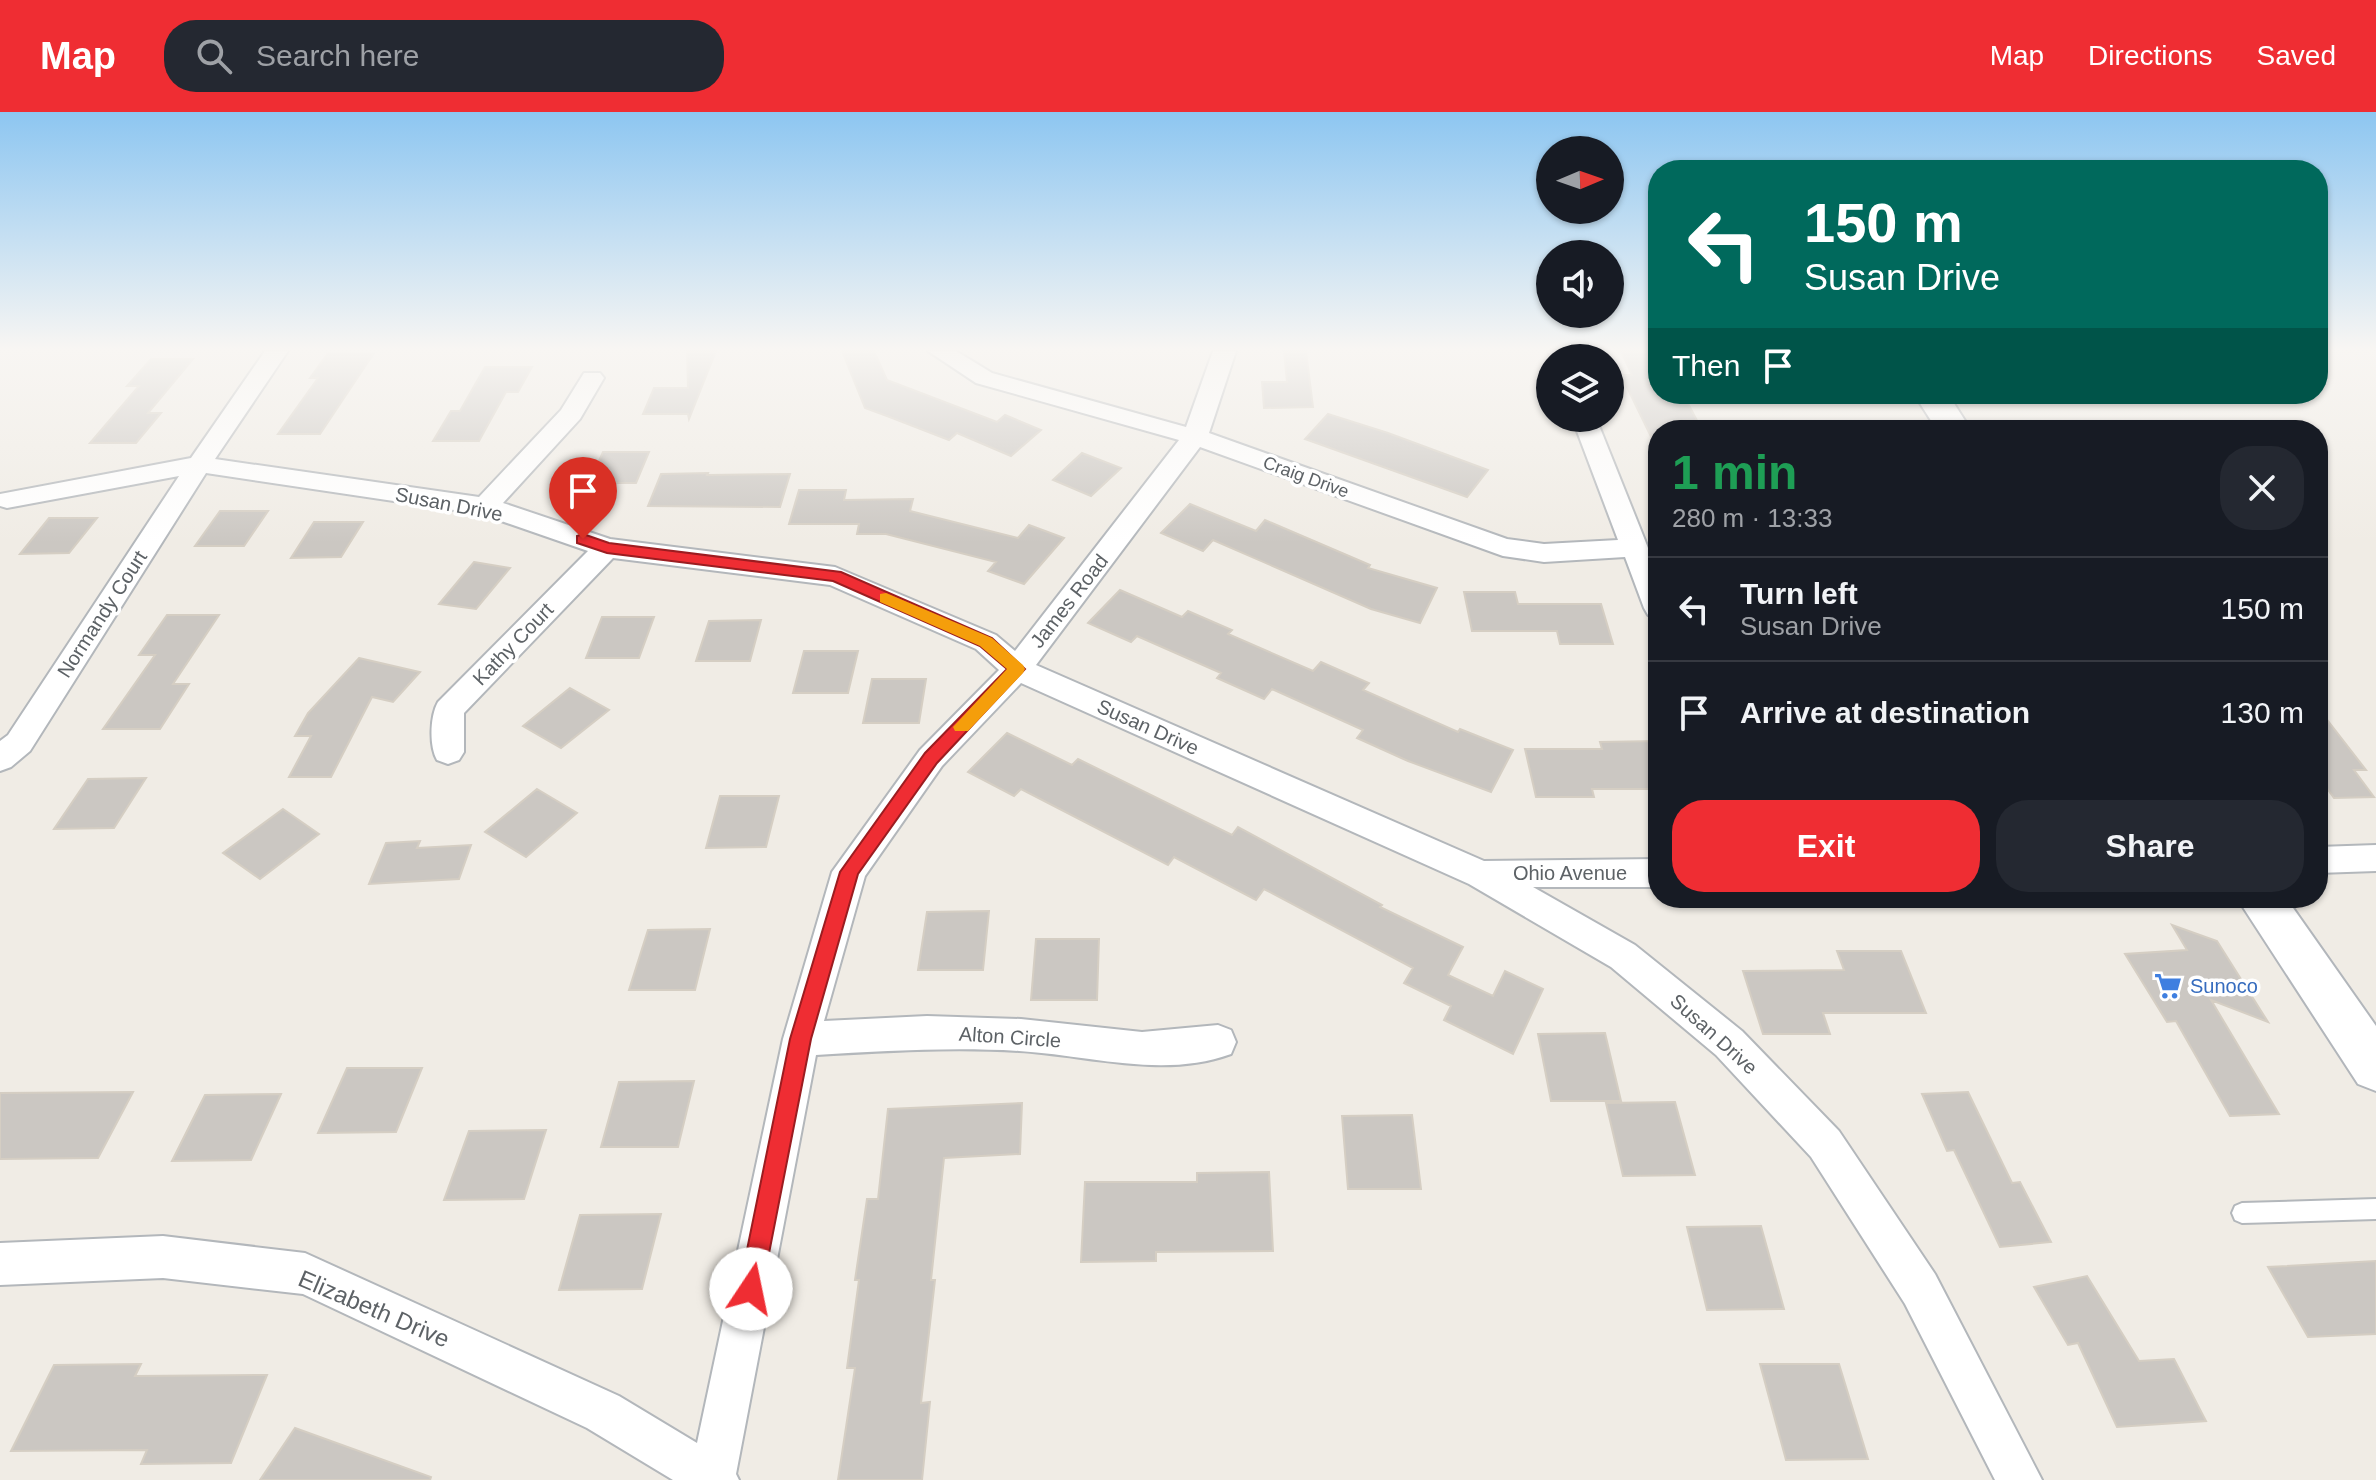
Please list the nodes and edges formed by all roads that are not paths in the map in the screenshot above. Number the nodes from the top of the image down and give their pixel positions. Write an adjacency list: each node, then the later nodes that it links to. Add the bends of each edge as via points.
1 (233, 415): 7 (street, Normandy Court)
2 (570, 415): 9 (street)
3 (1116, 415): 6 (street, Craig Drive)
4 (1203, 415): 6 (street, James Road)
5 (1589, 432): 11 (street)
6 (1195, 437): 11 (street, Craig Drive, via 1503,547 1544,553); 13 (street, James Road)
7 (199, 464): 8 (street, Susan Drive); 9 (street, Susan Drive); 15 (street, Normandy Court, via 19,743)
8 (7, 500)
9 (485, 506): 10 (street, Susan Drive)
10 (607, 548): 13 (street, Susan Drive, via 835,576 986,642); 14 (street, Kathy Court, via 449,710)
11 (1634, 548): 12 (street)
12 (1648, 583)
13 (1017, 669): 19 (street, Susan Drive); 21 (street, James Road, via 931,758 849,872)
14 (448, 752)
15 (0, 759)
16 (2376, 858): 17 (street)
17 (2328, 860)
18 (1648, 873): 19 (street, Ohio Avenue)
19 (1481, 874): 28 (street, Susan Drive, via 1623,956 1729,1043 1825,1144 1920,1289)
20 (2267, 908): 23 (main road)
21 (801, 1039): 22 (street, Alton Circle, via 927,1032 1021,1035 1142,1049); 27 (street, James Road)
22 (1218, 1042)
23 (2376, 1068)
24 (2376, 1209): 25 (lane)
25 (2242, 1213)
26 (0, 1264): 27 (street, Elizabeth Drive, via 163,1257 305,1274 603,1412)
27 (714, 1478)
28 (2019, 1480)

